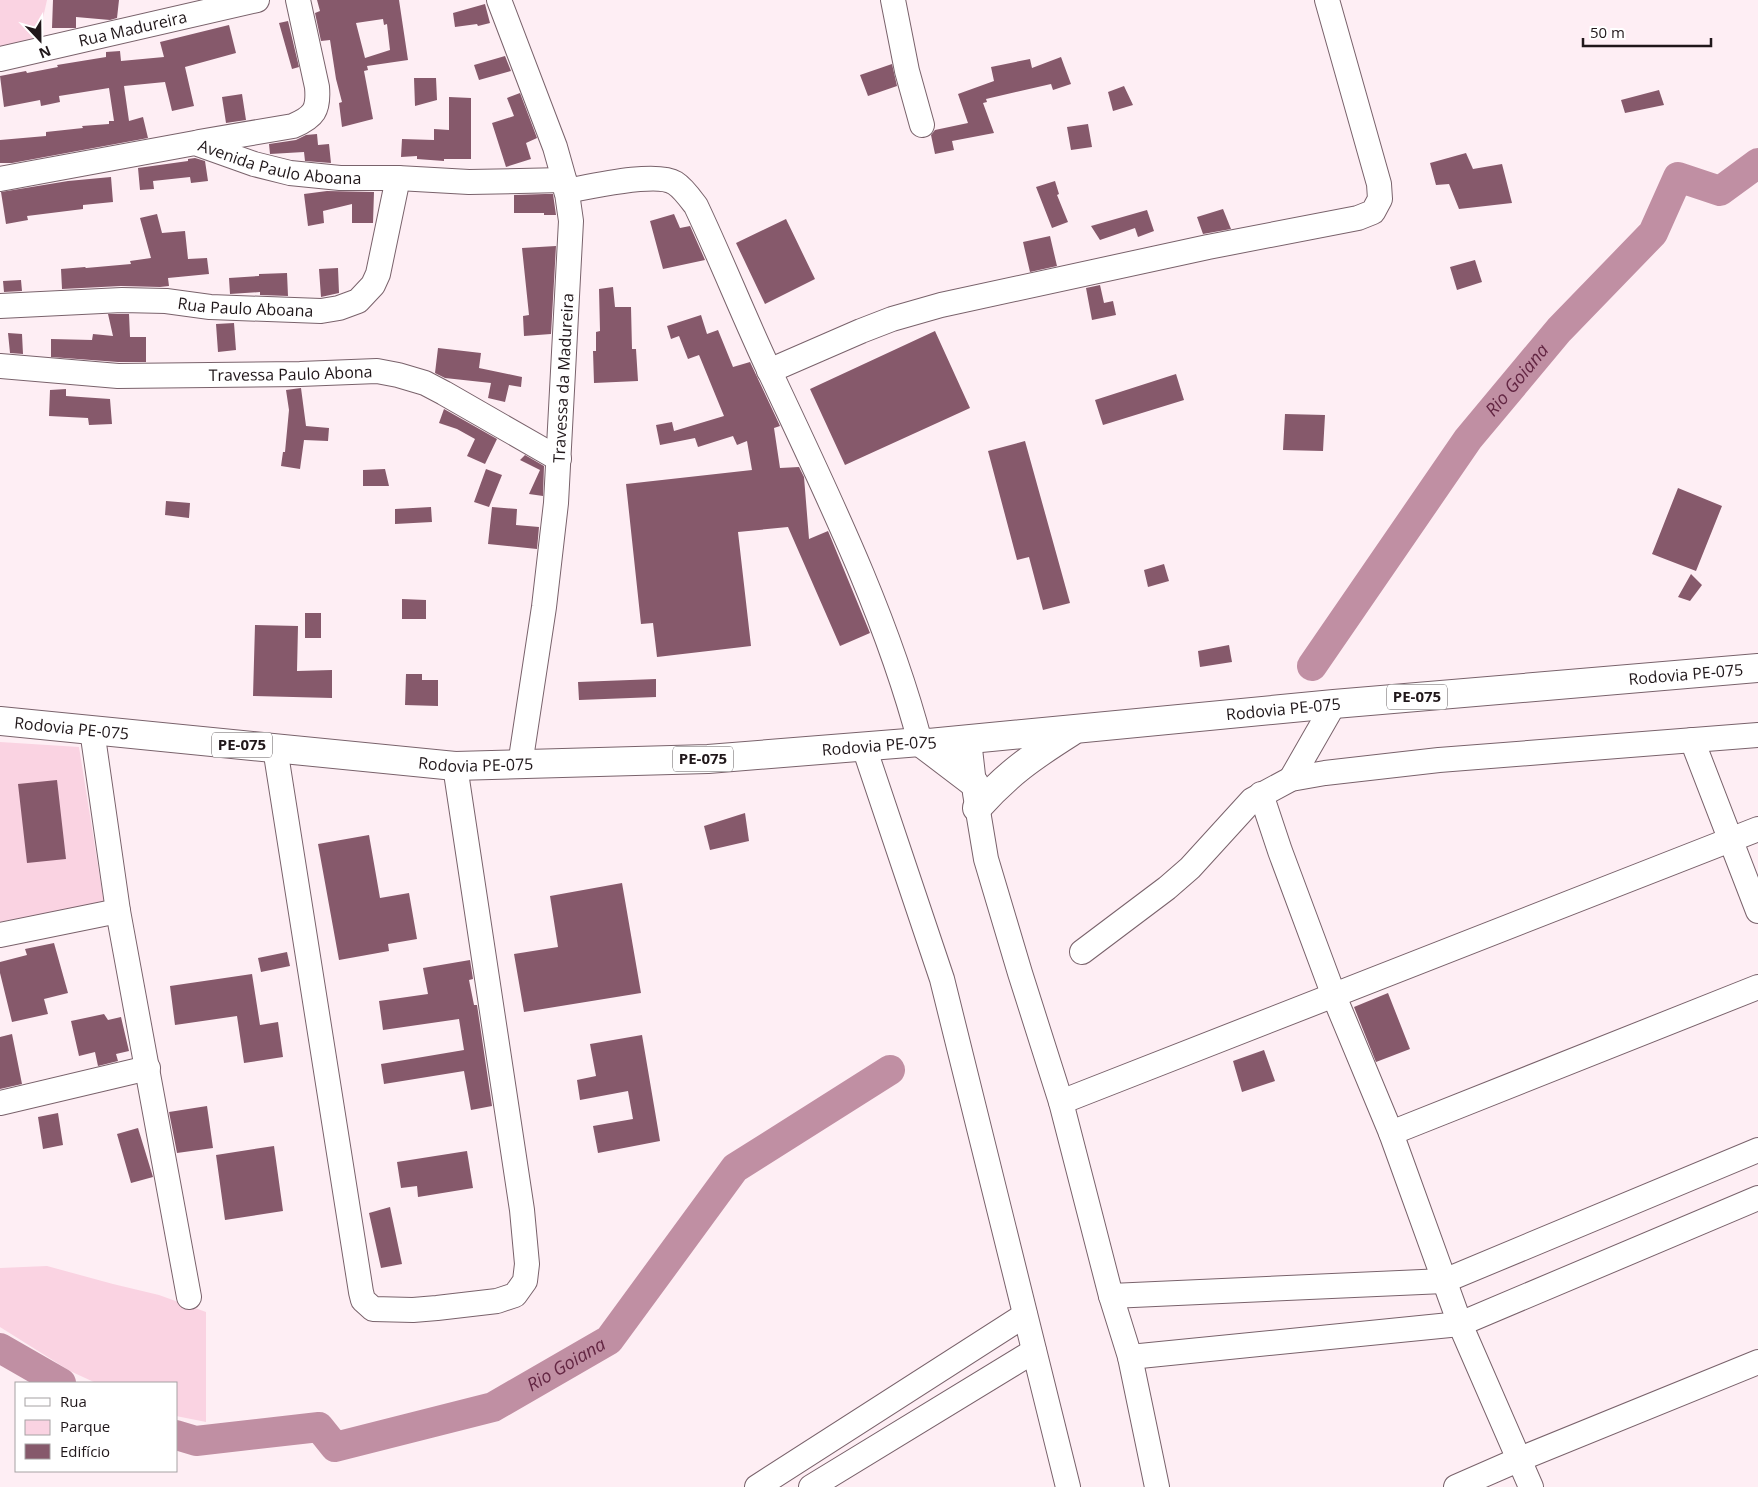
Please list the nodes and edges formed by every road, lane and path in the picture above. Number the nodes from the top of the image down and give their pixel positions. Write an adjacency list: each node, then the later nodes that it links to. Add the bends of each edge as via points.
1 (298, 0): 8 (street, via 317,87 318,98 312,114 293,126)
2 (499, 0): 11 (street, Travessa da Madureira, via 556,147)
3 (893, 0): 7 (street)
4 (1327, 0): 14 (street, via 1379,184 1380,199 1373,212 1358,218 941,305 892,319)
5 (243, 2): 6 (street, Rua Madureira)
6 (0, 59)
7 (922, 125)
8 (195, 143): 9 (street, Avenida Paulo Aboana, via 290,174); 10 (street, Avenida Paulo Aboana)
9 (398, 178): 11 (street, Avenida Paulo Aboana); 12 (street, Rua Paulo Aboana, via 378,274 366,294 349,305 321,311 210,307 166,301)
10 (0, 179)
11 (565, 186): 14 (street, Avenida Paulo Aboana, via 646,178 674,182 696,206); 15 (street, Travessa da Madureira, via 571,221)
12 (0, 306)
13 (0, 366): 15 (street, Travessa Paulo Abona, via 118,376 377,371 431,386)
14 (769, 371): 24 (street, Avenida Paulo Aboana, via 807,449 874,606 909,701)
15 (560, 459): 27 (street, Travessa da Madureira, via 544,608)
16 (1758, 668): 17 (main road, Rodovia PE-075 / PE-075)
17 (1334, 704): 19 (main road, Rodovia PE-075 / PE-075); 29 (street)
18 (0, 721): 20 (main road, Rodovia PE-075 / PE-075)
19 (1077, 729): 22 (main road, Rodovia PE-075 / PE-075); 31 (main road, via 1036,754 995,788)
20 (92, 730): 25 (main road, Rodovia PE-075 / PE-075); 34 (street)
21 (1758, 735): 23 (street)
22 (969, 740): 24 (main road, Rodovia PE-075 / PE-075); 31 (street)
23 (1692, 740): 29 (street, via 1439,760); 33 (street)
24 (920, 742): 26 (main road, Rodovia PE-075 / PE-075); 31 (main road)
25 (275, 748): 28 (main road, Rodovia PE-075 / PE-075); 28 (street, via 361,1292 363,1300 373,1309 413,1310 497,1301 515,1295 525,1281 528,1264)
26 (864, 748): 27 (main road, Rodovia PE-075 / PE-075, via 708,759); 49 (street, via 942,979)
27 (520, 765): 28 (main road, Rodovia PE-075 / PE-075)
28 (455, 766)
29 (1291, 779): 30 (street)
30 (1261, 794): 37 (street, via 1168,888); 39 (street)
31 (975, 795): 42 (street, via 986,859)
32 (1758, 829): 33 (street)
33 (1730, 840): 35 (street); 39 (street)
34 (118, 911): 36 (street); 40 (street)
35 (1758, 911)
36 (0, 935)
37 (1082, 952)
38 (1758, 987): 43 (street)
39 (1334, 996): 42 (street); 43 (street)
40 (148, 1068): 41 (street); 48 (street)
41 (0, 1102)
42 (1061, 1102): 47 (street)
43 (1390, 1133): 46 (street)
44 (1758, 1150): 46 (street)
45 (1758, 1198): 50 (street)
46 (1444, 1282): 47 (street); 50 (street)
47 (1111, 1296): 52 (street)
48 (189, 1297)
49 (1025, 1315): 51 (street); 55 (street)
50 (1460, 1324): 52 (street); 54 (street)
51 (1034, 1351): 56 (street); 57 (street)
52 (1130, 1357): 58 (street)
53 (1758, 1362): 54 (street)
54 (1520, 1459): 59 (street); 60 (street)
55 (757, 1487)
56 (810, 1487)
57 (1068, 1487)
58 (1157, 1487)
59 (1456, 1487)
60 (1531, 1487)

